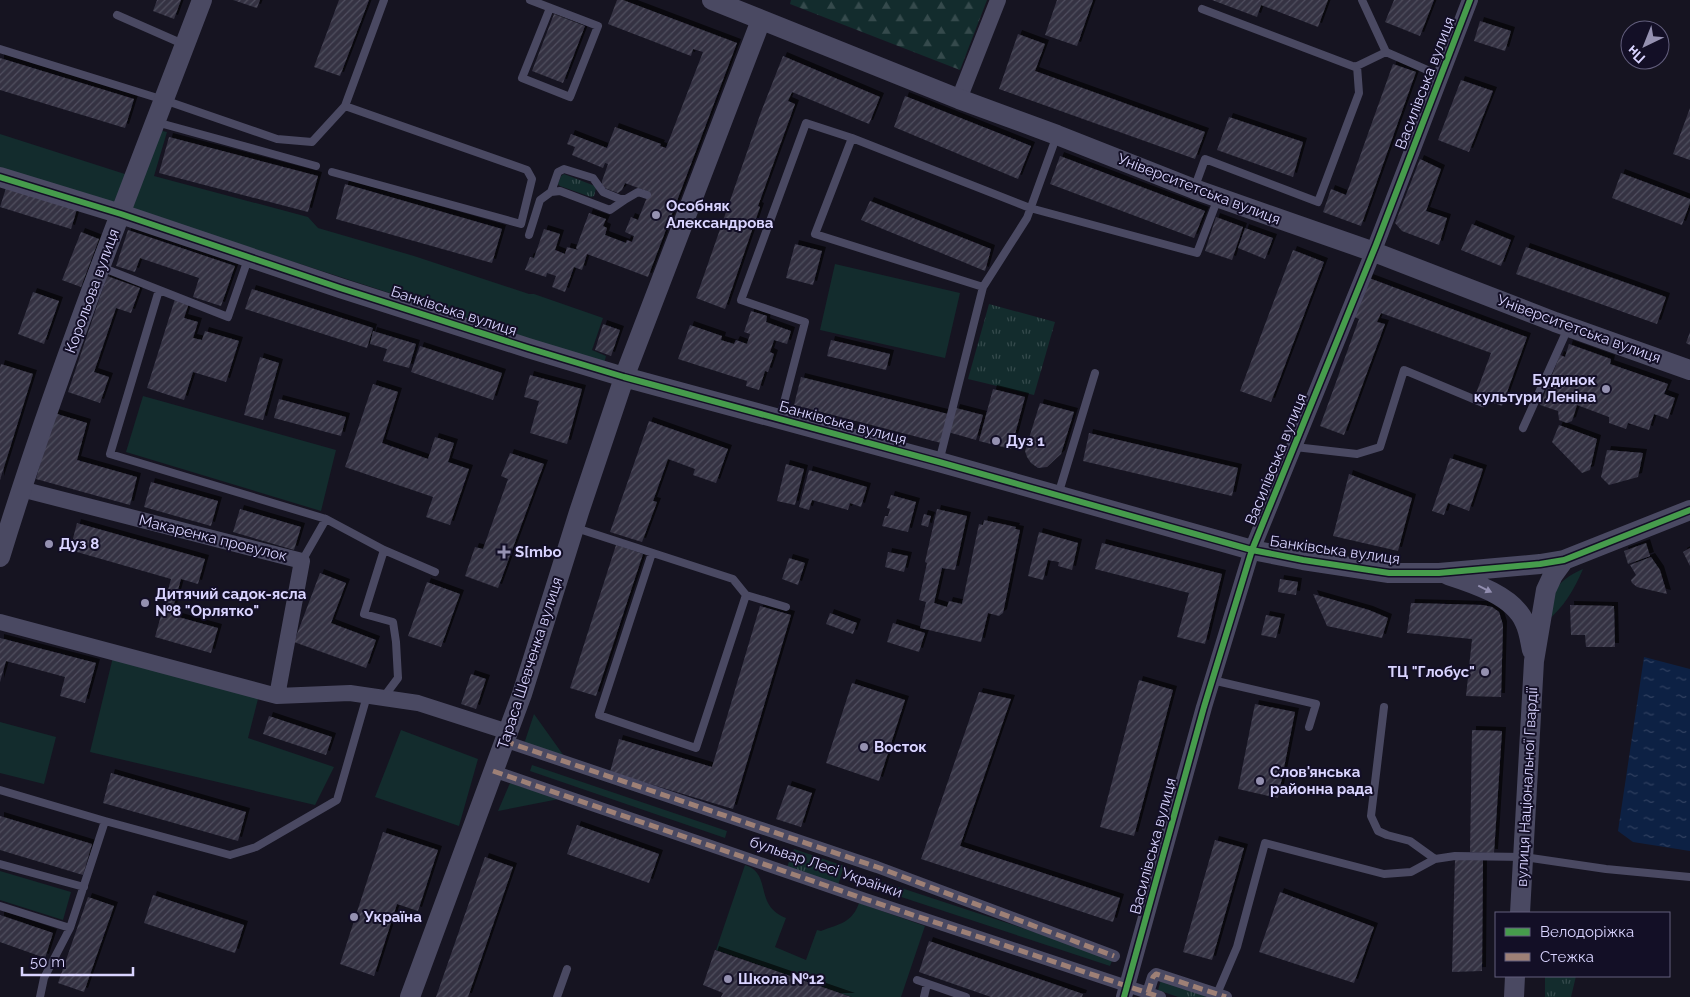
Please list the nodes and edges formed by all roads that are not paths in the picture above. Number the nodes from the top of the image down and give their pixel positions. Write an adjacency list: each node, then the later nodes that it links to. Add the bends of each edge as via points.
1 (202, 0): 12 (street, Корольова вулиця)
2 (384, 0): 19 (lane)
3 (530, 0): 8 (lane)
4 (712, 0): 11 (street, Університетська вулиця)
5 (998, 0): 17 (street)
6 (1362, 0): 14 (lane)
7 (1470, 0): 16 (street, Василівська вулиця)
8 (550, 8): 8 (lane, via 598,26 570,97 522,78)
9 (1202, 9): 15 (lane)
10 (117, 15): 12 (lane)
11 (761, 20): 17 (street, Університетська вулиця); 42 (street, Тараса Шевченка вулиця, via 681,208)
12 (185, 44): 18 (street, Корольова вулиця)
13 (0, 49): 18 (lane)
14 (1386, 52): 15 (lane); 16 (lane)
15 (1357, 66): 26 (lane, via 1358,93 1318,202 1205,159)
16 (1441, 76): 34 (street, Василівська вулиця)
17 (959, 99): 21 (street, Університетська вулиця)
18 (164, 100): 19 (lane, via 277,139 312,142); 20 (street, Корольова вулиця)
19 (345, 106): 24 (lane, via 527,170 532,179 520,224)
20 (156, 122): 23 (lane); 32 (street, Корольова вулиця)
21 (1057, 135): 26 (street, Університетська вулиця); 31 (lane)
22 (852, 138): 31 (lane); 37 (lane, via 815,234); 44 (lane, via 806,123 741,300 806,322)
23 (316, 166)
24 (332, 172)
25 (0, 177): 32 (street, Банківська вулиця)
26 (1194, 189): 30 (street, Університетська вулиця)
27 (551, 192): 29 (lane, via 560,191 610,210); 29 (lane, via 558,172 564,169 593,178 602,192); 33 (lane, via 540,200)
28 (647, 195): 29 (lane, via 638,192)
29 (626, 198)
30 (1218, 198): 31 (lane, via 1197,253); 34 (street, Університетська вулиця)
31 (1030, 208): 37 (lane, via 1027,218)
32 (120, 214): 35 (street, Банківська вулиця); 36 (street, Корольова вулиця)
33 (529, 235)
34 (1374, 252): 39 (street, Університетська вулиця); 46 (street, Василівська вулиця)
35 (248, 257): 38 (lane, via 228,317); 42 (street, Банківська вулиця)
36 (101, 267): 38 (lane); 48 (street, Корольова вулиця)
37 (983, 287): 47 (lane)
38 (159, 290): 51 (lane, via 110,454)
39 (1569, 327): 40 (street, Університетська вулиця); 45 (lane)
40 (1690, 370)
41 (1095, 373): 49 (lane)
42 (624, 377): 44 (street, Банківська вулиця); 52 (street, Тараса Шевченка вулиця)
43 (1483, 404): 46 (lane, via 1404,370 1380,447 1357,454)
44 (780, 419): 47 (street, Банківська вулиця)
45 (1523, 428)
46 (1295, 447): 54 (street, Василівська вулиця)
47 (940, 462): 49 (street, Банківська вулиця)
48 (20, 490): 56 (street, Корольова вулиця); 58 (street, Макаренка провулок)
49 (1058, 495): 54 (street, Банківська вулиця)
50 (1690, 510): 57 (street, Банківська вулиця)
51 (326, 518): 53 (lane); 58 (lane)
52 (574, 527): 55 (lane); 70 (street, Тараса Шевченка вулиця)
53 (384, 550): 59 (lane); 67 (lane, via 364,614 393,622 398,678 386,694)
54 (1252, 550): 60 (street, Банківська вулиця, via 1389,573); 65 (street, Василівська вулиця)
55 (652, 553): 61 (lane, via 733,580); 61 (lane, via 599,716 696,748)
56 (0, 557)
57 (1564, 560): 60 (street, Банківська вулиця); 64 (street, via 1546,590)
58 (302, 561): 66 (street, Макаренка провулок)
59 (435, 572)
60 (1439, 573): 64 (street, one-way to 64, via 1478,586 1514,608 1525,622)
61 (746, 595): 62 (lane)
62 (786, 607)
63 (0, 622): 66 (street)
64 (1534, 662): 74 (street, вулиця Національної Гвардії)
65 (1212, 680): 69 (lane, via 1316,704); 87 (street, Василівська вулиця)
66 (277, 696): 67 (street, via 350,693)
67 (368, 696): 70 (street, via 418,703); 73 (lane, via 337,800 256,847 230,855)
68 (1384, 707): 75 (lane, via 1371,816 1378,831 1410,841)
69 (1308, 727)
70 (506, 737): 71 (street, Тараса Шевченка вулиця); 82 (street, бульвар Лесі Українки, via 877,867)
71 (493, 771): 87 (street, бульвар Лесі Українки); 91 (street, Тараса Шевченка вулиця)
72 (0, 790): 73 (lane)
73 (105, 822): 78 (lane)
74 (1524, 857): 75 (lane, via 1455,856); 77 (lane, via 1606,870); 80 (street, вулиця Національної Гвардії)
75 (1435, 859): 89 (lane, via 1411,872 1384,874 1265,843 1237,947)
76 (0, 864): 78 (lane)
77 (1690, 877)
78 (84, 887): 81 (lane)
79 (0, 906): 81 (lane)
80 (1520, 912)
81 (70, 928): 90 (lane, via 44,978)
82 (1114, 956)
83 (567, 969): 92 (lane)
84 (1515, 977): 95 (street)
85 (917, 980): 86 (lane)
86 (927, 984): 93 (lane); 94 (lane)
87 (1125, 991): 88 (street, бульвар Лесі Українки)
88 (1154, 995): 89 (street, бульвар Лесі Українки, via 1153,977 1156,974)
89 (1216, 995)
90 (40, 997)
91 (410, 997)
92 (557, 997)
93 (924, 997)
94 (966, 997)
95 (1514, 997)

